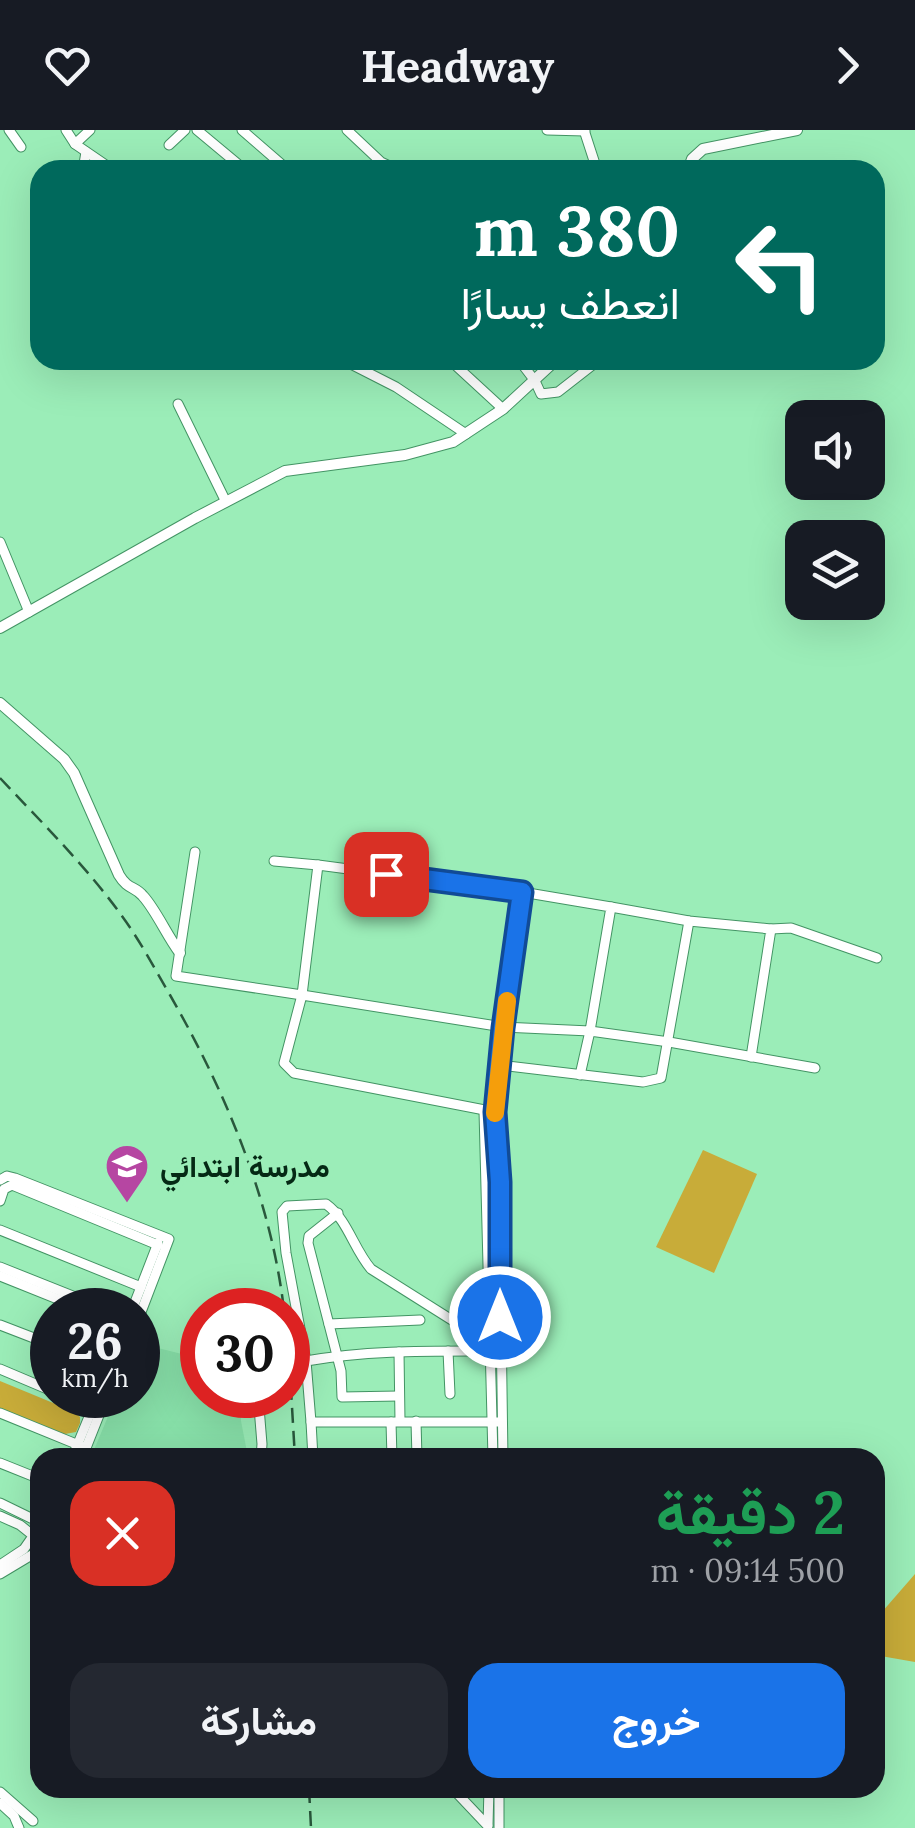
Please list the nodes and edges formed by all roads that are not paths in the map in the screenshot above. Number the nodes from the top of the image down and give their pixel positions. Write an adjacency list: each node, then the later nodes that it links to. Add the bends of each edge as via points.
1 (9, 130): 13 (street)
2 (66, 130): 11 (street)
3 (90, 130): 11 (street)
4 (186, 130): 12 (street)
5 (197, 130): 17 (street)
6 (242, 130): 18 (street)
7 (347, 130): 19 (street)
8 (547, 130): 9 (street)
9 (584, 130): 20 (street)
10 (797, 130): 21 (street, via 702,149)
11 (75, 144): 14 (street)
12 (169, 145)
13 (21, 147)
14 (86, 152): 15 (street); 16 (street)
15 (84, 160)
16 (98, 160)
17 (234, 160)
18 (276, 160)
19 (379, 160)
20 (594, 160)
21 (692, 160)
22 (362, 370): 30 (street)
23 (461, 370): 29 (street)
24 (527, 370): 27 (street)
25 (546, 370): 27 (street)
26 (586, 370): 27 (street, via 558,392 541,394)
27 (535, 381): 29 (street)
28 (178, 404): 31 (street)
29 (504, 409): 30 (street)
30 (466, 434): 31 (street, via 405,455 285,472)
31 (226, 502): 33 (street)
32 (0, 542): 33 (street)
33 (29, 612): 34 (street)
34 (0, 628)
35 (0, 703): 43 (street, via 64,759 125,886 142,893)
36 (195, 852): 43 (street)
37 (274, 861): 38 (street)
38 (318, 865): 39 (street); 45 (street)
39 (522, 892): 40 (street); 46 (street)
40 (611, 907): 41 (street); 47 (street)
41 (689, 920): 42 (street); 48 (street)
42 (771, 928): 44 (street, via 791,928); 49 (street)
43 (180, 953): 45 (street, via 176,976)
44 (877, 958)
45 (302, 995): 46 (street); 53 (street, via 284,1062 294,1074)
46 (503, 1028): 47 (street); 50 (street)
47 (590, 1031): 48 (street); 52 (street)
48 (669, 1042): 49 (street); 52 (street, via 661,1078 654,1081)
49 (751, 1057): 51 (street)
50 (500, 1065): 52 (street); 53 (street)
51 (815, 1068)
52 (580, 1075)
53 (490, 1112): 70 (street); 70 (street, via 500,1182)
54 (0, 1180): 58 (street, via 14,1178)
55 (0, 1200): 58 (street, via 12,1185)
56 (338, 1212): 65 (street, via 326,1204 287,1206 282,1212); 67 (street, via 308,1243); 70 (street, via 371,1269)
57 (0, 1230): 61 (street)
58 (159, 1240): 61 (street); 64 (street, via 169,1239)
59 (0, 1267): 63 (street)
60 (0, 1276): 62 (street)
61 (141, 1287)
62 (30, 1288)
63 (53, 1288)
64 (150, 1288)
65 (290, 1288)
66 (420, 1320): 67 (street)
67 (329, 1324): 73 (street)
68 (0, 1325): 69 (street)
69 (30, 1337)
70 (494, 1348): 71 (street); 86 (street)
71 (448, 1351): 72 (street); 77 (street)
72 (398, 1352): 73 (street); 78 (street)
73 (335, 1356): 74 (street); 78 (street, via 342,1397)
74 (310, 1360)
75 (0, 1369): 76 (street)
76 (30, 1382)
77 (450, 1394)
78 (400, 1396): 85 (street)
79 (310, 1410): 84 (street)
80 (0, 1413): 87 (street)
81 (94, 1418): 88 (street)
82 (260, 1418): 89 (street)
83 (416, 1421): 85 (street); 86 (street); 92 (street)
84 (311, 1422): 85 (street); 90 (street)
85 (396, 1422): 91 (street)
86 (498, 1422): 93 (street); 94 (street)
87 (78, 1448)
88 (83, 1448)
89 (262, 1448)
90 (312, 1448)
91 (393, 1448)
92 (416, 1448)
93 (494, 1448)
94 (502, 1448)
95 (0, 1463): 96 (street)
96 (30, 1475)
97 (0, 1503): 99 (street)
98 (0, 1516): 100 (street)
99 (30, 1517)
100 (30, 1536): 102 (street, via 24,1549)
101 (30, 1554): 103 (street)
102 (0, 1564)
103 (0, 1574)
104 (0, 1792): 110 (street, via 38,1822)
105 (463, 1798): 109 (street)
106 (490, 1798): 109 (street)
107 (497, 1798): 109 (street)
108 (0, 1802): 110 (street)
109 (493, 1827)
110 (19, 1828)

